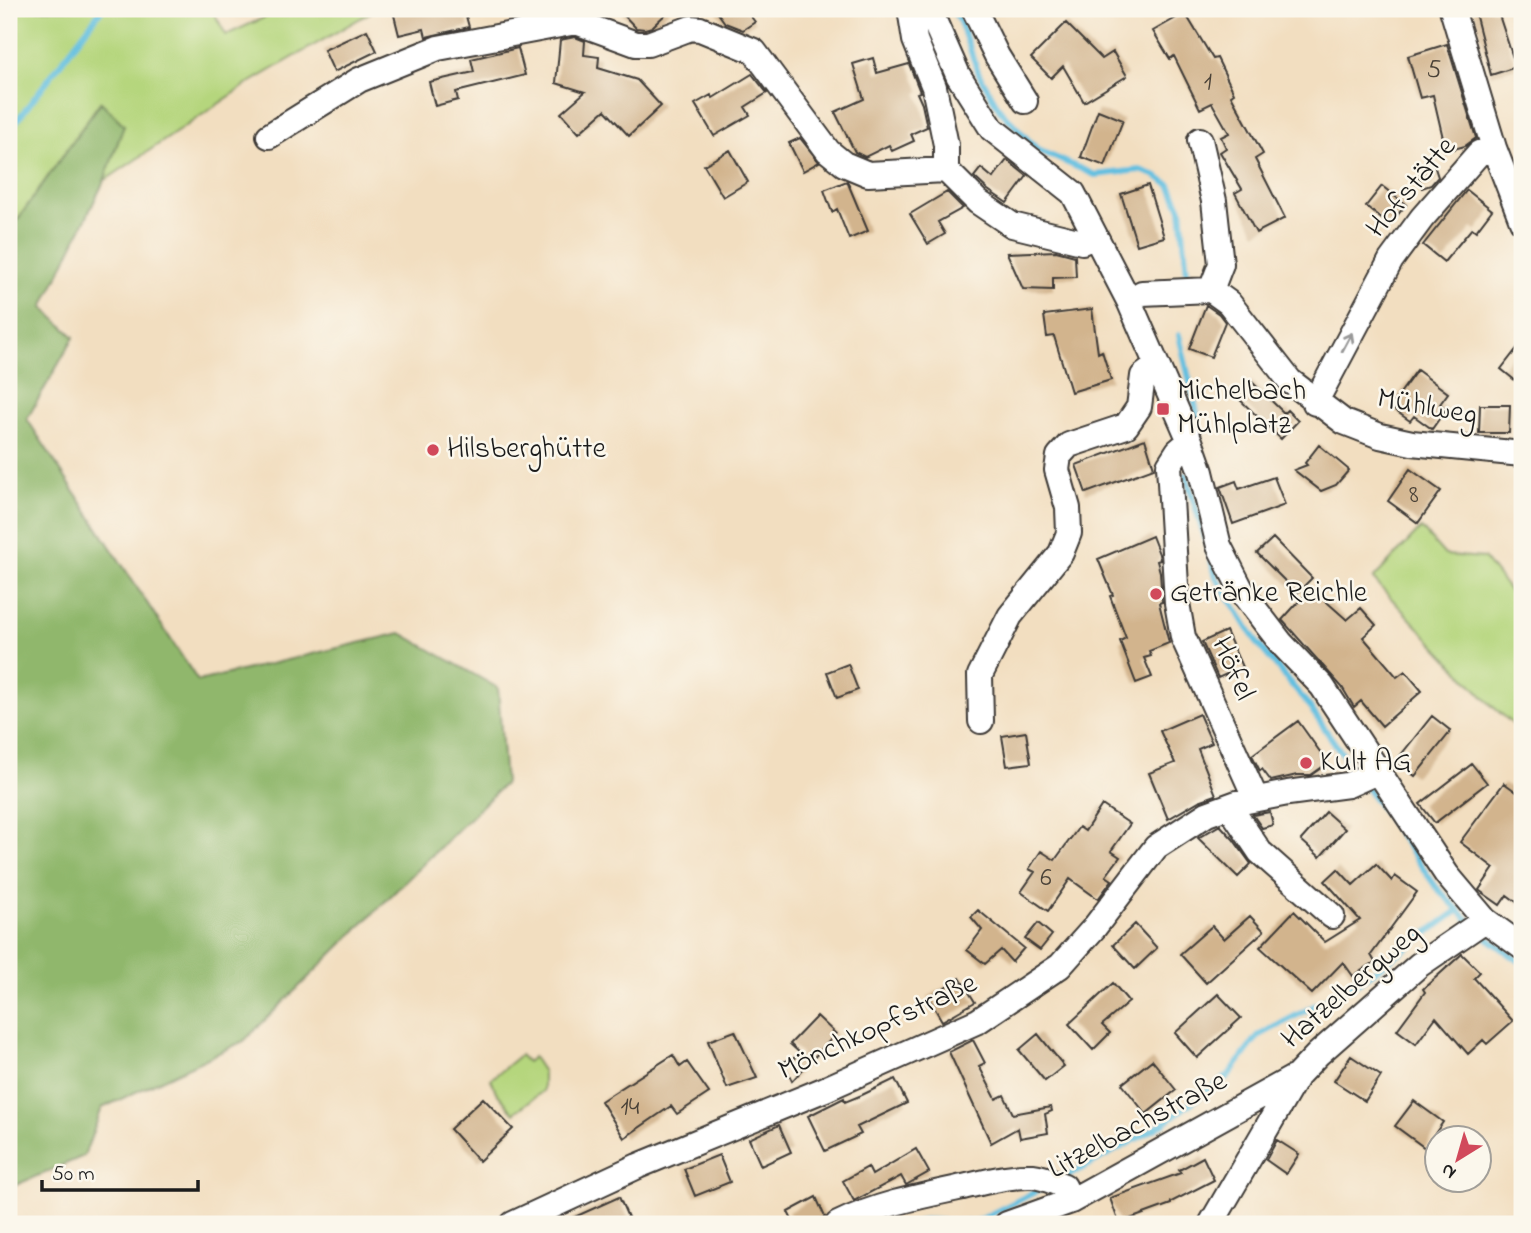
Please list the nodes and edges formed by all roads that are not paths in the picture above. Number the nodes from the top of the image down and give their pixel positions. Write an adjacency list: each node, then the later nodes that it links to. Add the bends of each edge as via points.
1 (910, 9): 9 (street, via 915,40 934,87 946,145)
2 (929, 9): 11 (street, via 958,75 992,129 1073,193)
3 (974, 9): 5 (street)
4 (1451, 9): 8 (street, Hofstätte)
5 (1025, 101)
6 (269, 136): 9 (street, via 359,80 438,48 576,22 636,44 700,29 754,51 828,151 844,164 868,174)
7 (1200, 140): 12 (street, via 1214,201 1221,264)
8 (1494, 148): 10 (street); 15 (street, Hofstätte, one-way to 8, via 1391,260 1479,153)
9 (946, 170): 11 (street, via 978,202 1012,226 1082,242)
10 (1522, 221)
11 (1095, 236): 13 (street)
12 (1211, 290): 13 (street, via 1142,293); 15 (street, Mühlweg, via 1229,303 1290,381)
13 (1129, 301): 14 (street)
14 (1156, 366): 16 (street); 18 (street, via 1143,376 1139,407 1126,426 1069,445 1059,456 1057,470 1068,508 1069,533 1061,553 1010,616 980,675)
15 (1315, 403): 17 (street, Mühlweg, via 1343,422 1380,436)
16 (1190, 441): 19 (street, via 1219,545 1244,595 1322,686); 20 (street, Höfel, via 1169,465 1177,603 1184,637)
17 (1522, 454)
18 (981, 721)
19 (1364, 778): 20 (street, Mönchkopfstraße); 23 (street, via 1447,875)
20 (1256, 799): 21 (street, Mönchkopfstraße)
21 (1229, 806): 22 (street, via 1260,852); 27 (street, Mönchkopfstraße, via 1156,847 1060,966 978,1021)
22 (1332, 916)
23 (1478, 926): 24 (street); 25 (street, Hatzelbergweg, via 1419,965)
24 (1522, 947)
25 (1297, 1076): 26 (street, Litzelbachstraße); 30 (street, Hatzelbergweg)
26 (1061, 1188): 28 (street, Litzelbachstraße, via 1034,1176 1006,1177 925,1195); 29 (street, Litzelbachstraße)
27 (513, 1224)
28 (838, 1224)
29 (1007, 1224)
30 (1211, 1224)

